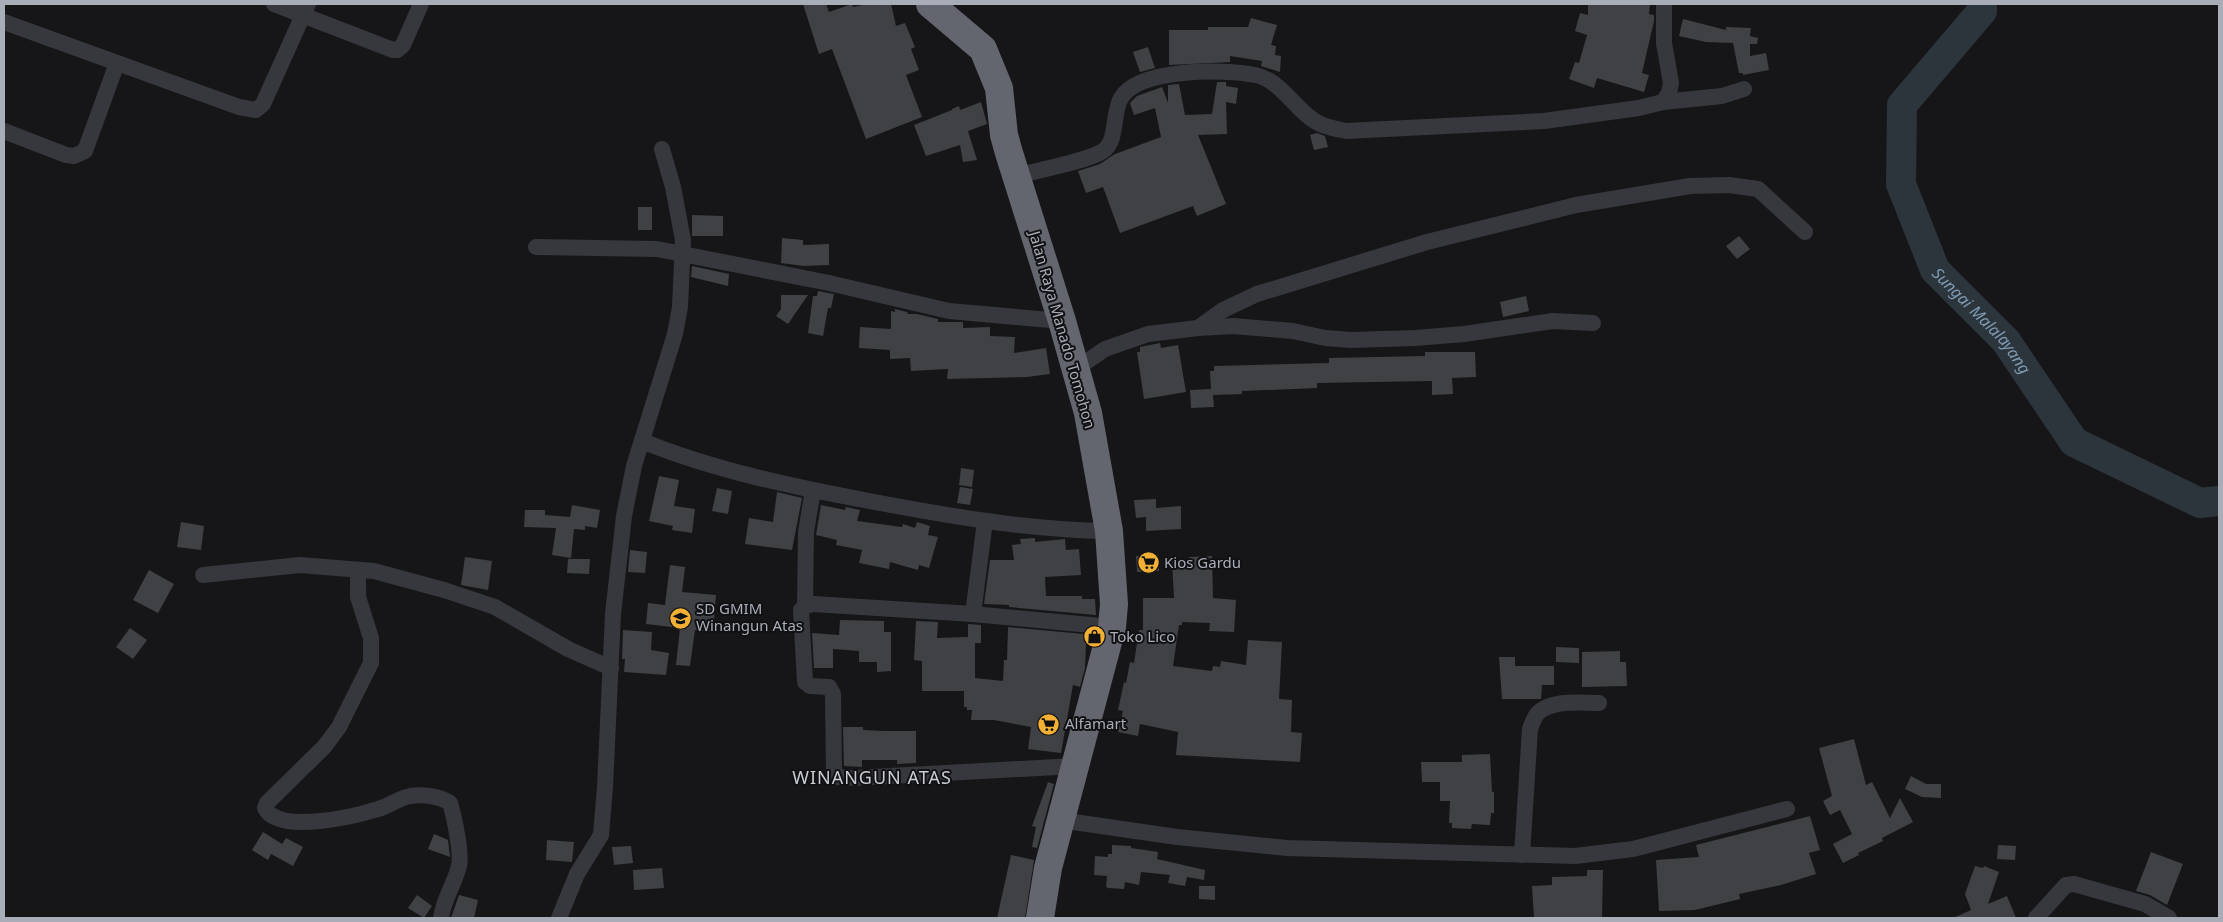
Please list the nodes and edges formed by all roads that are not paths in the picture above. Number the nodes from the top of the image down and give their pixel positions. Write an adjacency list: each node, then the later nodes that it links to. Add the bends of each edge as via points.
1 (274, 4): 5 (street)
2 (421, 4): 5 (street, via 403,45 397,50 389,50)
3 (930, 4): 12 (highway, Jalan Raya Manado Tomohon, via 986,54 999,88 1004,135)
4 (1664, 4): 9 (street, via 1664,43 1671,83)
5 (305, 10): 7 (street, via 263,104 256,110 239,107)
6 (4, 22): 7 (street)
7 (117, 63): 10 (street, via 84,151 80,154 66,155)
8 (1744, 89): 9 (street, via 1722,96)
9 (1663, 102): 12 (street, via 1544,121 1346,131 1324,127 1308,117 1282,90 1257,75 1229,72 1150,78 1135,85 1122,97 1105,150)
10 (4, 131)
11 (662, 149): 15 (street, via 683,240)
12 (1016, 176): 16 (highway, Jalan Raya Manado Tomohon)
13 (1806, 232): 18 (street, via 1758,189 1729,185 1690,186 1633,195 1576,205 1398,251 1257,294 1223,310)
14 (536, 247): 15 (street, via 657,248)
15 (682, 255): 16 (street, via 829,283 949,311); 20 (street, via 680,307 675,334)
16 (1062, 321): 19 (highway, Jalan Raya Manado Tomohon)
17 (1593, 323): 18 (street, via 1553,321 1464,334 1351,340 1293,331)
18 (1198, 328): 19 (street, via 1148,334 1105,349)
19 (1076, 369): 23 (highway, Jalan Raya Manado Tomohon, via 1088,413)
20 (642, 441): 21 (street, via 749,475); 29 (street, via 624,516 613,614)
21 (813, 490): 22 (street); 26 (street, via 806,532)
22 (985, 521): 23 (street, via 1044,529); 27 (street)
23 (1110, 531): 28 (highway, Jalan Raya Manado Tomohon)
24 (358, 570): 25 (street, via 300,565); 29 (street, via 374,571 495,607 568,649); 35 (street, via 358,597 373,650 371,663 339,727 265,808 272,816 309,822 377,809 408,796 443,798 450,803 452,810 460,864)
25 (202, 575)
26 (805, 606): 27 (street); 31 (street, via 800,612 804,680 807,685 832,690 835,775 853,778)
27 (973, 614): 28 (street)
28 (1112, 627): 31 (highway, Jalan Raya Manado Tomohon)
29 (611, 668): 36 (street, via 601,836 576,874)
30 (1599, 703): 34 (street, via 1566,703 1548,707 1537,714 1530,729)
31 (1075, 766): 33 (highway, Jalan Raya Manado Tomohon)
32 (1787, 809): 34 (street, via 1633,849 1575,856)
33 (1060, 820): 34 (street, via 1177,837 1287,848); 37 (highway, Jalan Raya Manado Tomohon)
34 (1522, 855)
35 (441, 918)
36 (559, 918)
37 (1040, 918)
38 (2036, 918): 39 (street, via 2066,885 2074,884 2144,904)
39 (2169, 918)

